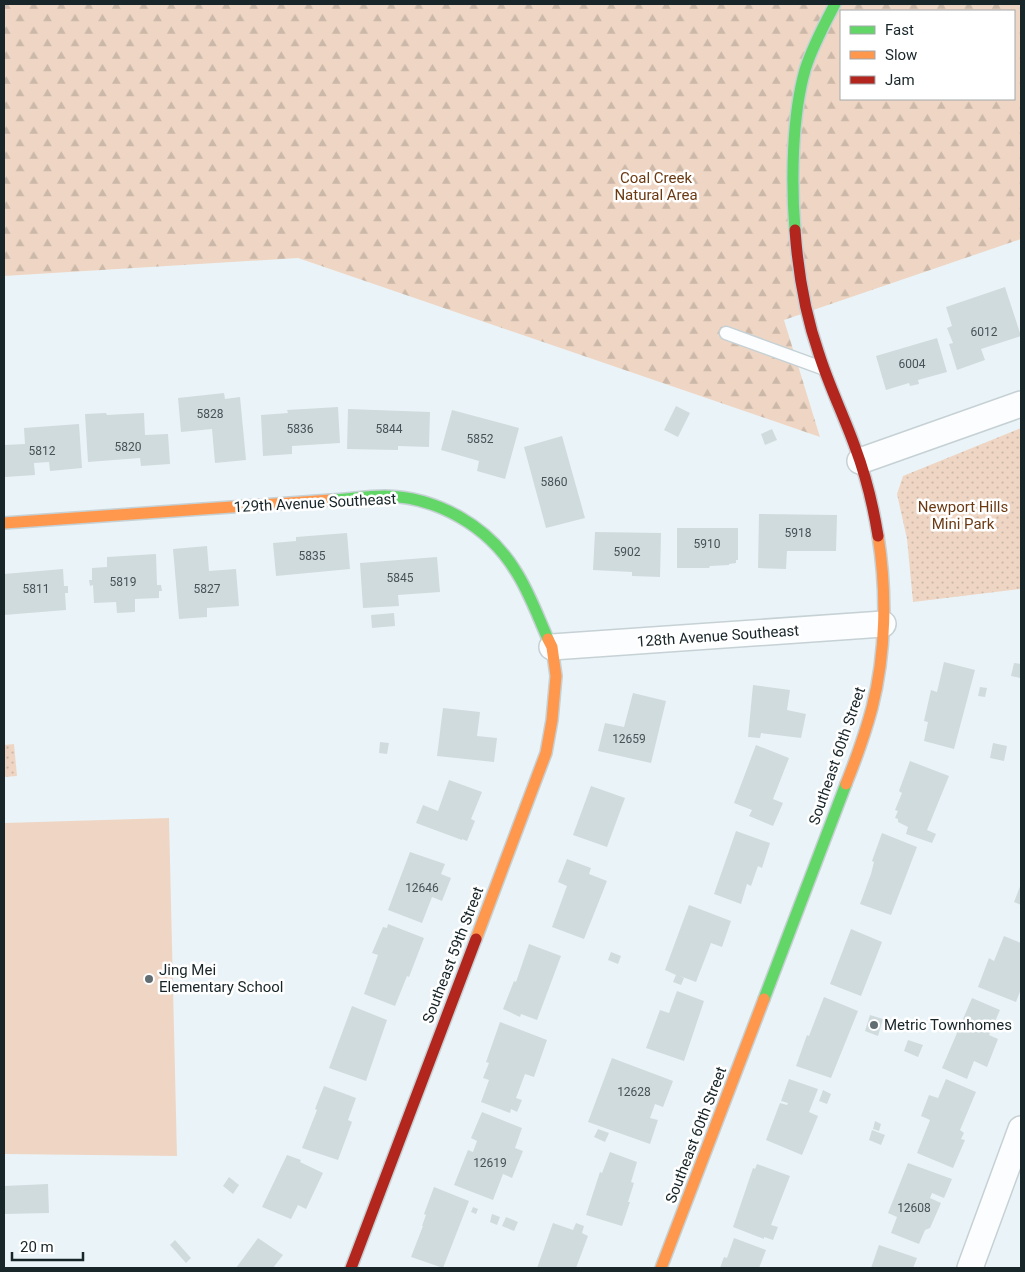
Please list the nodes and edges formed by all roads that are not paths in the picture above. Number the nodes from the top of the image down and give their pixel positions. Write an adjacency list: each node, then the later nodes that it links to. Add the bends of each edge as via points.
1 (835, 4): 3 (street, Southeast 60th Street, via 805,71 794,151 793,220 798,266 806,311)
2 (726, 333): 3 (lane)
3 (824, 369): 5 (street, Southeast 60th Street)
4 (1021, 404): 5 (street)
5 (860, 461): 7 (street, Southeast 60th Street, via 875,518 882,564)
6 (4, 523): 8 (street, 129th Avenue Southeast, via 385,496 420,500 472,524 497,545 516,571)
7 (883, 624): 8 (street, 128th Avenue Southeast); 11 (street, Southeast 60th Street, via 874,702 856,756)
8 (552, 647): 10 (street, Southeast 59th Street, via 556,676 546,753)
9 (1021, 1129): 12 (street)
10 (350, 1268)
11 (661, 1268)
12 (970, 1268)

